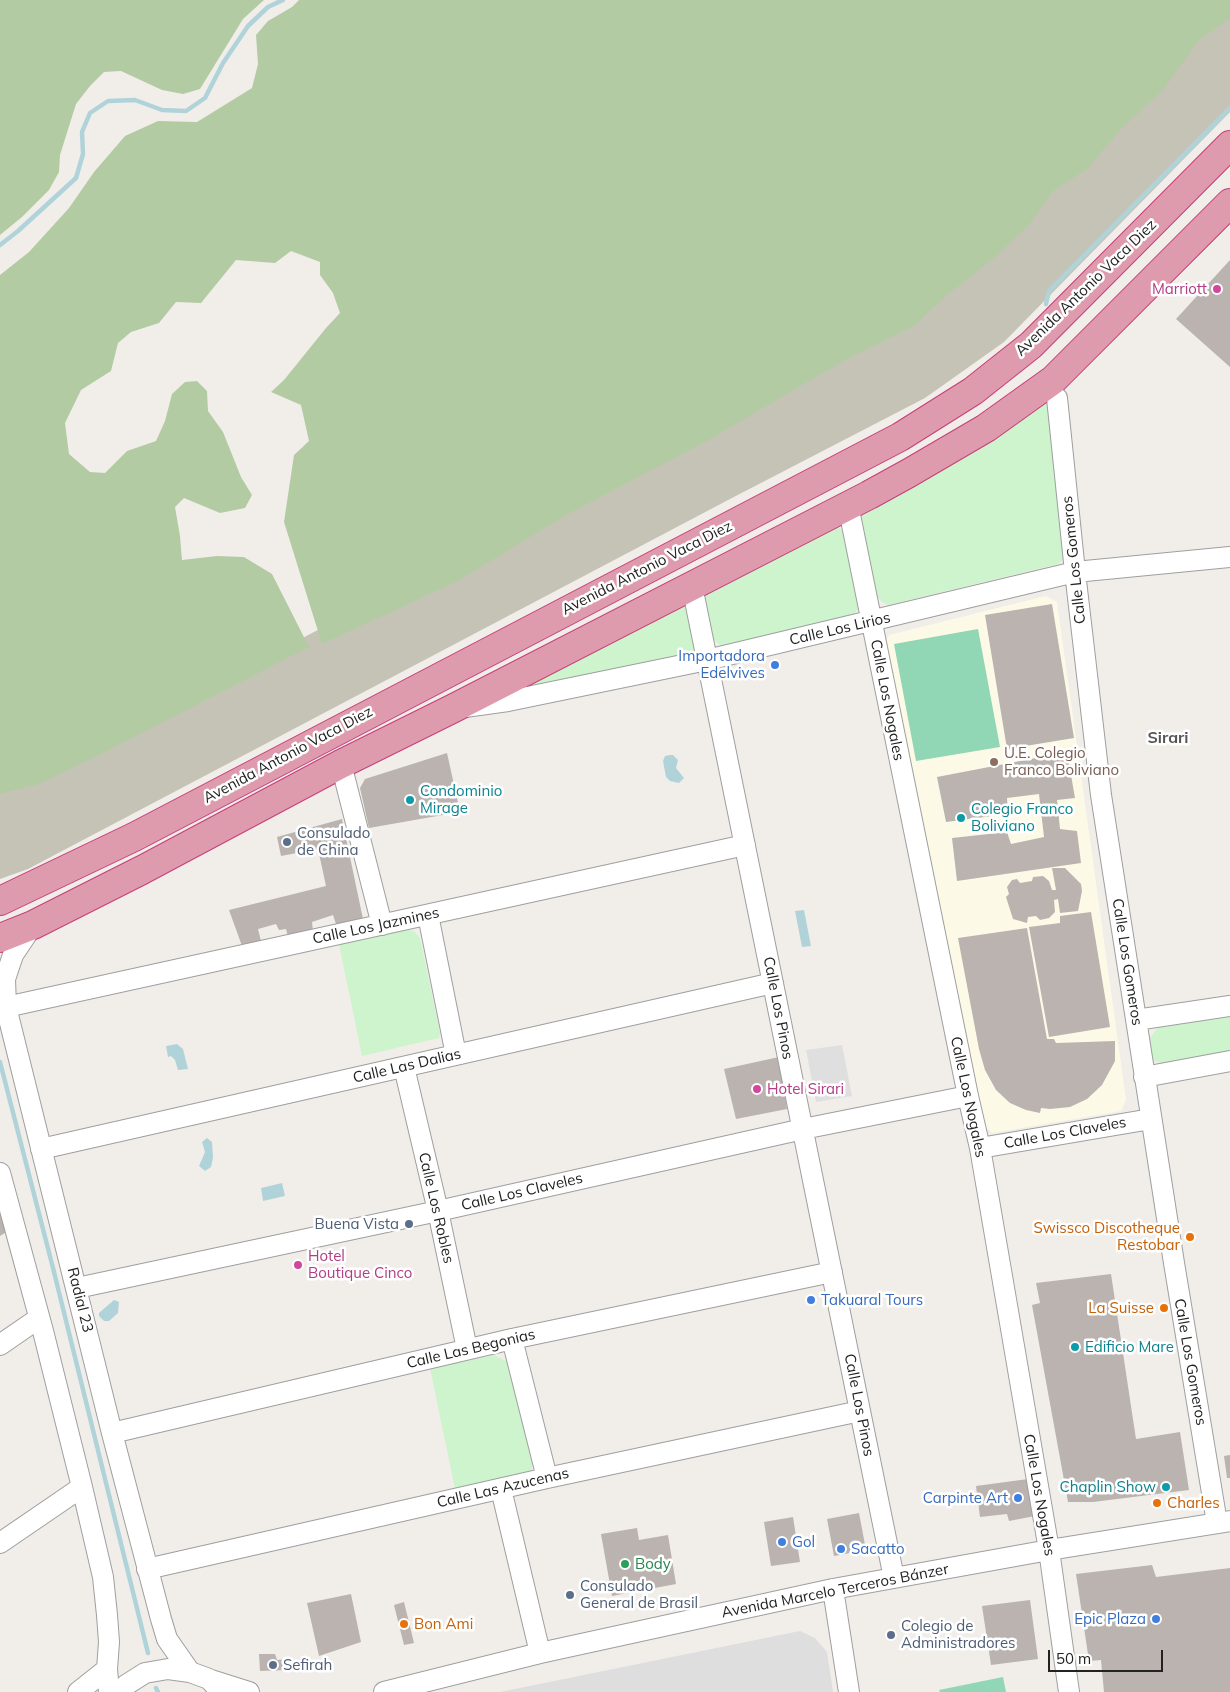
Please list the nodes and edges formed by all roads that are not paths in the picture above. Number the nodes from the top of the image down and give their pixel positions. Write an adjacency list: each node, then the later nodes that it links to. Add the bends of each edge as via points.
1 (1230, 145): 11 (highway, Avenida Antonio Vaca Diez, via 1031,346 973,391 900,437)
2 (1230, 203): 4 (highway, via 1052,380 986,428)
3 (1057, 398): 6 (street, Calle Los Gomeros)
4 (848, 505): 7 (highway); 8 (street, Calle Los Nogales)
5 (1230, 556): 6 (street, Calle Los Lirios)
6 (1075, 572): 8 (street, Calle Los Lirios); 23 (street, Calle Los Gomeros, via 1101,795)
7 (692, 586): 9 (street, Calle Los Pinos); 10 (highway)
8 (872, 622): 9 (street, Calle Los Lirios); 28 (street, Calle Los Nogales)
9 (707, 660): 10 (street, Calle Los Lirios, via 508,701); 14 (street, Calle Los Pinos)
10 (452, 709): 12 (highway)
11 (289, 754): 13 (highway, via 298,767 295,778); 15 (highway, Avenida Antonio Vaca Diez, via 134,837)
12 (341, 764): 13 (highway); 18 (street)
13 (250, 812): 17 (highway)
14 (745, 845): 16 (street, Calle Los Jazmines); 20 (street, Calle Los Pinos)
15 (0, 901)
16 (428, 915): 18 (street, Calle Los Jazmines); 24 (street)
17 (33, 925): 19 (highway); 22 (street, Radial 23, via 13,955 5,979)
18 (382, 925): 22 (street, Calle Los Jazmines)
19 (0, 938)
20 (773, 983): 24 (street, Calle Las Dalias); 30 (street, Calle Los Pinos)
21 (1230, 1006): 23 (street)
22 (6, 1007): 32 (street, Radial 23)
23 (1136, 1020): 27 (street, Calle Los Gomeros)
24 (456, 1055): 26 (street, Calle Las Dalias)
25 (1230, 1061): 27 (street)
26 (404, 1067): 32 (street, Calle Las Dalias); 34 (street, Calle Los Robles)
27 (1144, 1077): 29 (street, Calle Los Gomeros)
28 (968, 1096): 30 (street, Calle Los Claveles); 31 (street, Calle Los Nogales)
29 (1151, 1119): 31 (street, Calle Los Claveles); 46 (street, Calle Los Gomeros)
30 (803, 1129): 34 (street, Calle Los Claveles); 35 (street, Calle Los Pinos)
31 (980, 1148): 48 (street, Calle Los Nogales)
32 (41, 1149): 36 (street, Radial 23)
33 (0, 1173): 37 (street)
34 (438, 1211): 36 (street, Calle Los Claveles); 40 (street, Calle Los Robles)
35 (832, 1272): 38 (street, Calle Las Begonias); 41 (street, Calle Los Pinos)
36 (77, 1288): 42 (street, Radial 23)
37 (40, 1318): 39 (street); 44 (street)
38 (512, 1339): 40 (street, Calle Las Begonias); 43 (street)
39 (0, 1345)
40 (467, 1350): 42 (street, Calle Las Begonias)
41 (860, 1411): 43 (street, Calle Las Azucenas); 50 (street, Calle Los Pinos)
42 (112, 1433): 49 (street, Radial 23)
43 (548, 1478): 45 (street, Calle Las Azucenas)
44 (82, 1487): 47 (street); 53 (street, via 103,1577)
45 (501, 1489): 49 (street, Calle Las Azucenas); 52 (street)
46 (1223, 1522): 48 (street, Avenida Marcelo Terceros Bánzer)
47 (0, 1543)
48 (1049, 1550): 50 (street, Avenida Marcelo Terceros Bánzer); 62 (street, Calle Los Nogales)
49 (153, 1568): 54 (street, Radial 23, via 167,1640)
50 (894, 1578): 51 (street, Avenida Marcelo Terceros Bánzer)
51 (833, 1589): 52 (street, Avenida Marcelo Terceros Bánzer); 61 (street)
52 (540, 1653): 60 (street, Avenida Marcelo Terceros Bánzer)
53 (108, 1669): 56 (street); 57 (street)
54 (190, 1672): 55 (street); 58 (street, via 168,1668 145,1673)
55 (215, 1686): 59 (street)
56 (78, 1692)
57 (109, 1692)
58 (119, 1692)
59 (249, 1692)
60 (384, 1692)
61 (849, 1692)
62 (1069, 1692)

